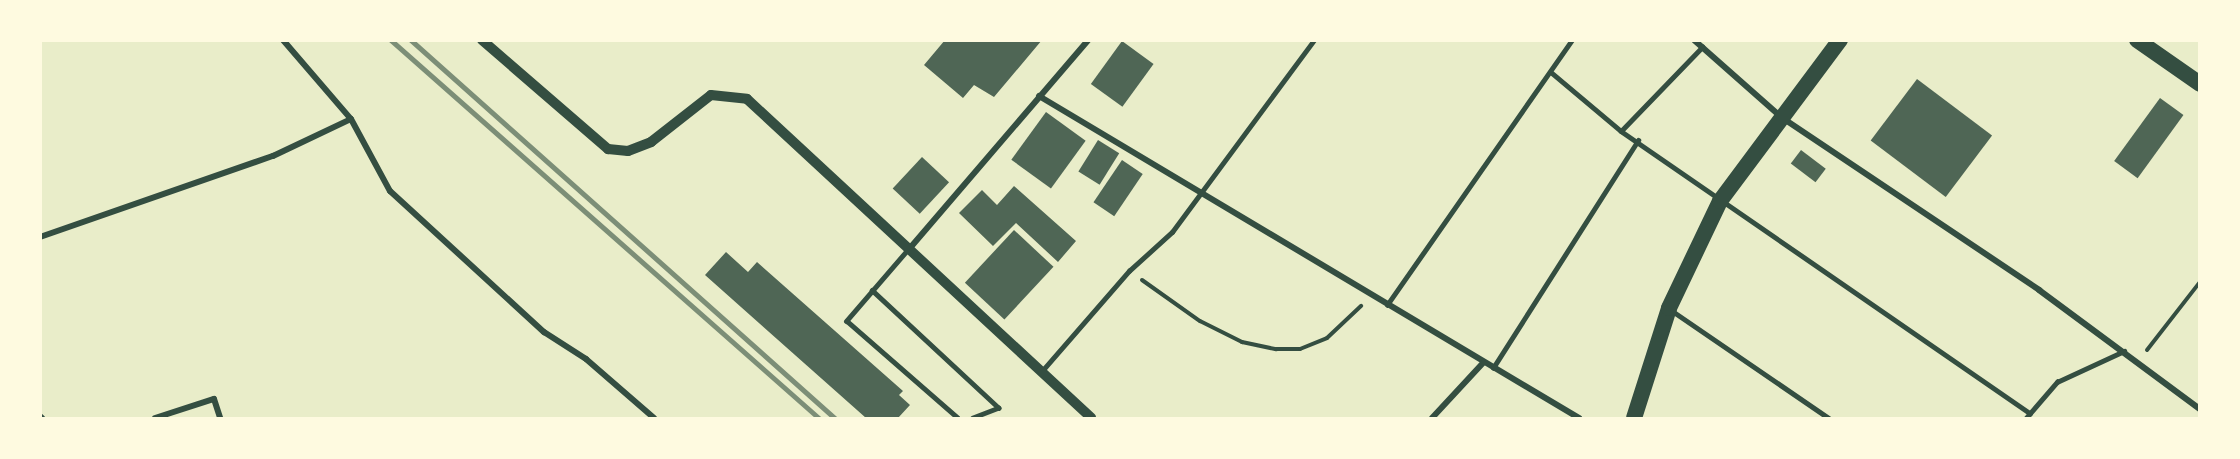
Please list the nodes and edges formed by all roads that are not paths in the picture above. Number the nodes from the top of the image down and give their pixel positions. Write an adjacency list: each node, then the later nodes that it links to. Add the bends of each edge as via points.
1 (283, 40): 14 (street)
2 (482, 40): 20 (street, via 608,149 628,151 651,142 711,95 747,99)
3 (1088, 40): 12 (street)
4 (1314, 40): 17 (lane)
5 (1572, 40): 10 (lane)
6 (1694, 40): 9 (street)
7 (1840, 40): 13 (highway)
8 (2137, 40): 11 (highway)
9 (1701, 47): 13 (street); 15 (lane)
10 (1552, 73): 15 (lane); 22 (lane)
11 (2199, 84)
12 (1039, 96): 17 (street); 20 (street)
13 (1781, 117): 18 (highway); 24 (street)
14 (351, 120): 19 (street, via 273,156); 32 (street, via 390,191 544,332 586,359)
15 (1621, 131): 16 (lane)
16 (1638, 140): 18 (lane); 26 (lane)
17 (1203, 193): 22 (street); 27 (lane, via 1172,232 1129,271)
18 (1720, 201): 23 (highway); 29 (lane)
19 (40, 237)
20 (910, 248): 21 (lane); 27 (street)
21 (872, 290): 33 (lane, via 847,321); 34 (lane, via 999,408)
22 (1387, 305): 25 (street)
23 (1669, 308): 38 (highway); 39 (lane)
24 (2124, 351): 28 (street); 29 (lane, via 2057,382)
25 (1483, 363): 26 (street); 36 (street)
26 (1493, 369): 37 (street)
27 (1041, 372): 35 (street)
28 (2199, 409)
29 (2030, 413): 40 (lane)
30 (155, 418): 31 (street, via 213,399)
31 (220, 418)
32 (654, 418)
33 (958, 418)
34 (974, 418)
35 (1091, 418)
36 (1432, 418)
37 (1579, 418)
38 (1634, 418)
39 (1828, 418)
40 (2026, 418)

